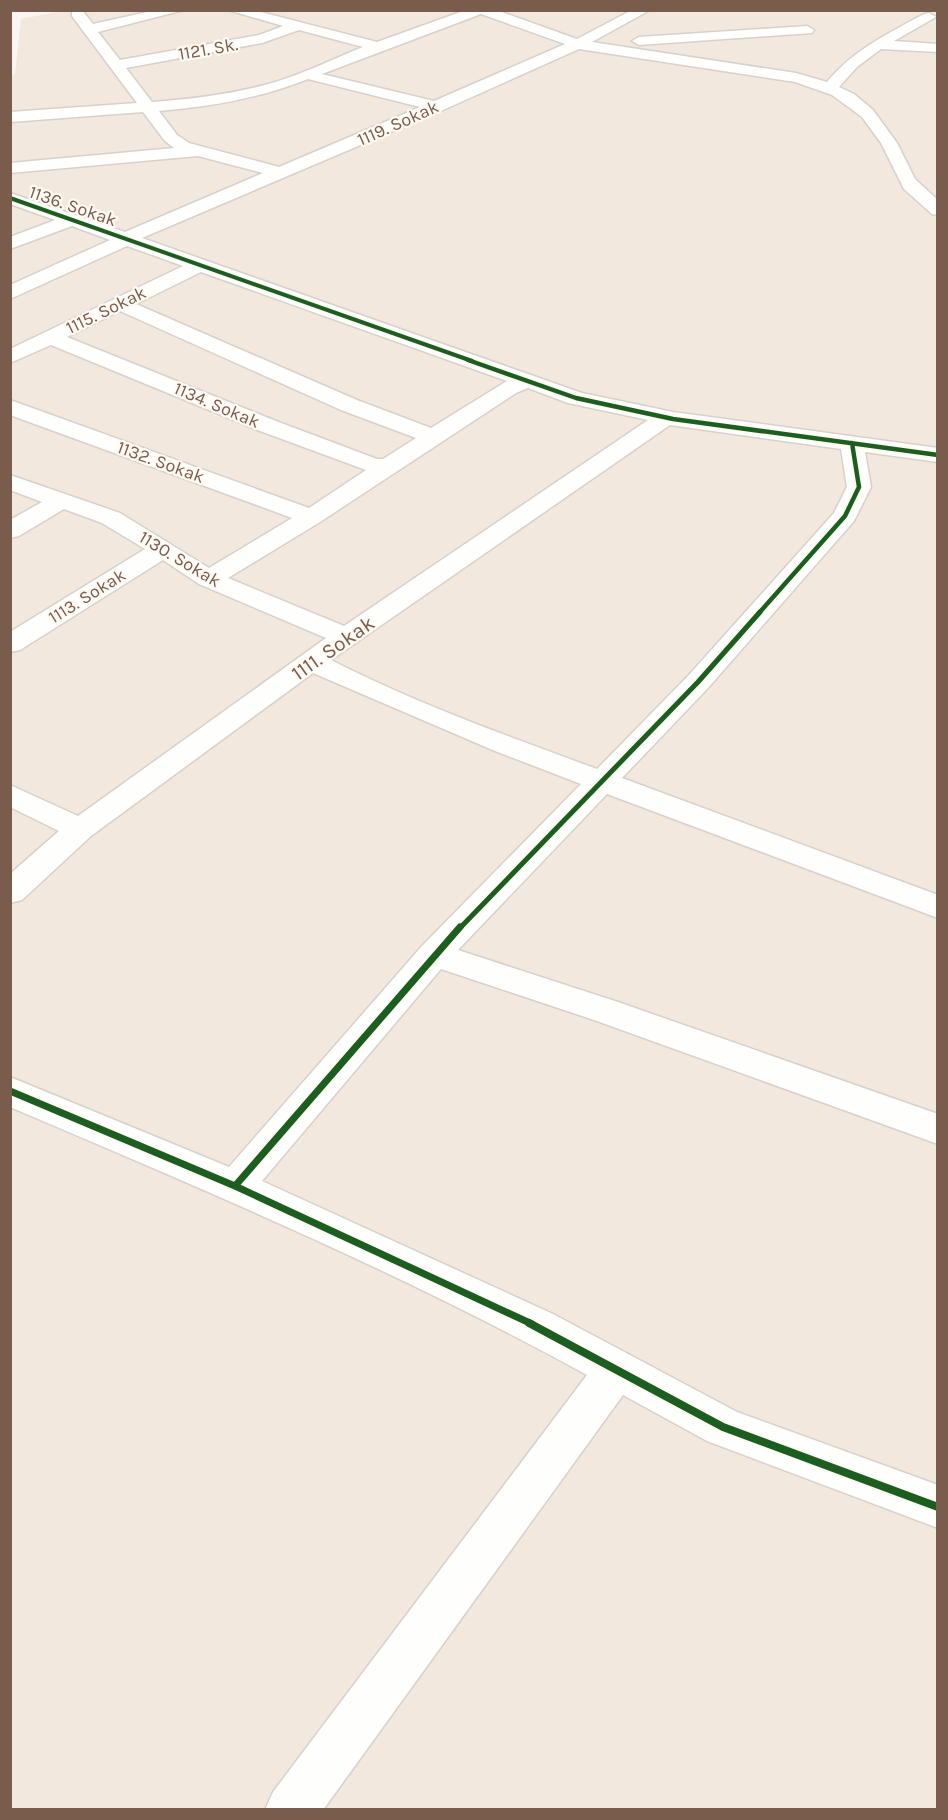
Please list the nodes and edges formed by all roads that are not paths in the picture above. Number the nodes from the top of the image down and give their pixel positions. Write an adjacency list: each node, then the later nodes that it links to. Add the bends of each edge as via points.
1 (177, 10): 8 (street)
2 (235, 10): 7 (street)
3 (480, 10): 10 (street); 12 (street)
4 (643, 10): 10 (street, 1119. Sokak)
5 (77, 13): 8 (street)
6 (929, 17): 11 (street)
7 (297, 26): 12 (street); 15 (street, 1121. Sk., via 262,39)
8 (90, 29): 15 (street)
9 (807, 30): 13 (street, via 680,36)
10 (578, 44): 13 (street); 19 (street, 1119. Sokak)
11 (879, 45): 14 (street); 17 (street, via 844,69)
12 (377, 46): 16 (street)
13 (605, 48): 17 (street)
14 (938, 48)
15 (117, 65): 18 (street)
16 (309, 75): 18 (street, via 216,100); 19 (street)
17 (832, 86): 25 (street, via 847,94 872,120 887,139 907,181)
18 (149, 107): 20 (street); 21 (street, via 171,138 183,147)
19 (437, 107): 23 (street, 1119. Sokak)
20 (10, 117)
21 (199, 151): 22 (street); 23 (street)
22 (10, 168)
23 (282, 173): 27 (street, 1119. Sokak)
24 (10, 198): 26 (street, 1136. Sokak)
25 (938, 210)
26 (72, 220): 27 (street, 1136. Sokak); 28 (street)
27 (126, 240): 29 (street, 1136. Sokak); 30 (street, 1119. Sokak)
28 (10, 244)
29 (202, 264): 31 (street, 1115. Sokak); 34 (street, 1136. Sokak)
30 (10, 293)
31 (118, 303): 32 (street, 1115. Sokak); 37 (street, via 349,405)
32 (49, 337): 33 (street, 1115. Sokak); 40 (street, 1134. Sokak, via 268,426)
33 (10, 357)
34 (528, 381): 36 (street, 1136. Sokak, via 576,398); 37 (street, via 508,388)
35 (10, 407): 43 (street, 1132. Sokak)
36 (666, 418): 38 (street, 1136. Sokak); 47 (street, 1111. Sokak)
37 (434, 437): 40 (street)
38 (852, 443): 39 (street, 1136. Sokak); 50 (street, via 859,487 845,516 698,682)
39 (938, 455)
40 (387, 467): 43 (street)
41 (10, 482): 42 (street, 1130. Sokak)
42 (62, 500): 44 (street); 45 (street, 1130. Sokak, via 111,518)
43 (311, 517): 46 (street)
44 (10, 531)
45 (163, 549): 46 (street, 1130. Sokak); 48 (street, 1113. Sokak)
46 (208, 579): 47 (street, 1130. Sokak)
47 (350, 636): 49 (street, 1111. Sokak)
48 (10, 644)
49 (311, 661): 50 (street, via 348,680); 52 (street, 1111. Sokak)
50 (600, 780): 54 (street); 55 (street)
51 (10, 795): 52 (street)
52 (80, 829): 53 (street, 1111. Sokak)
53 (10, 892)
54 (938, 907)
55 (434, 954): 57 (street); 58 (street)
56 (10, 1091): 58 (street)
57 (938, 1129)
58 (235, 1186): 59 (street, via 538,1327)
59 (616, 1370): 60 (street, via 723,1427); 61 (street)
60 (938, 1507)
61 (291, 1809)

